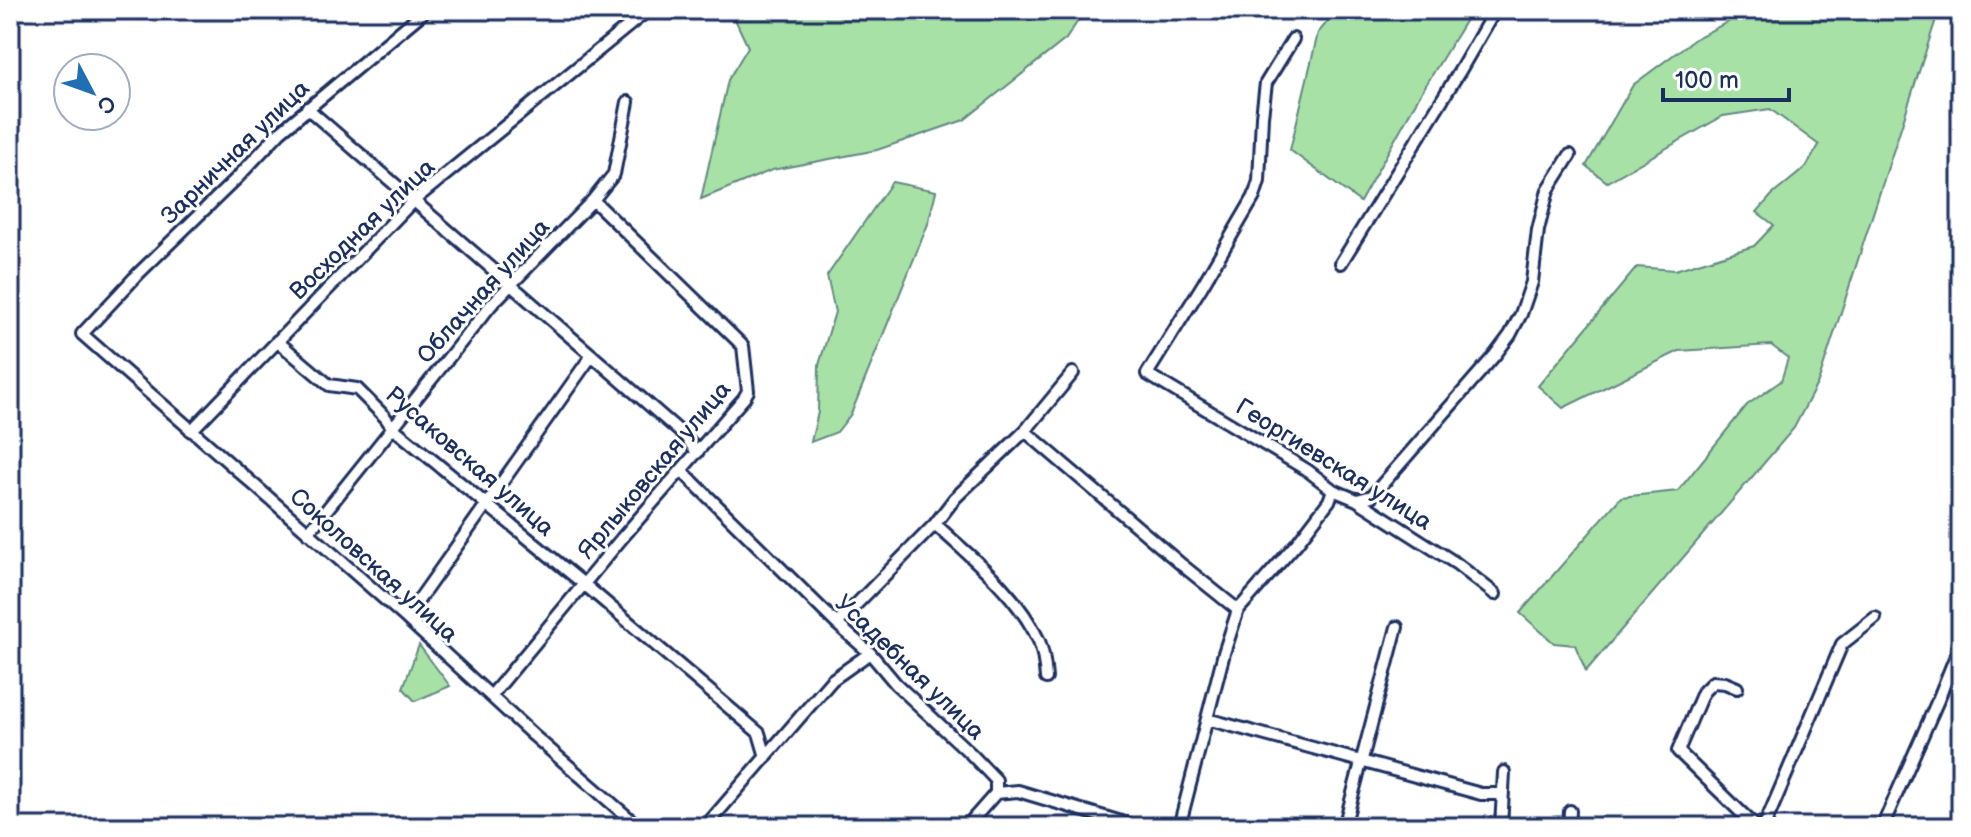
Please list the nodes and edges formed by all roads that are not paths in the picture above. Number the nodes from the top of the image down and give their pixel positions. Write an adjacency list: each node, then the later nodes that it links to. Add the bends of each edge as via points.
1 (426, 10): 6 (street, Зарничная улица)
2 (648, 10): 9 (street, Восходная улица)
3 (1495, 10): 10 (street)
4 (1293, 39): 21 (street, Георгиевская улица, via 1266,83 1254,197 1147,374)
5 (628, 102): 8 (street, Облачная улица, via 614,174)
6 (307, 108): 9 (street); 12 (street, Зарничная улица)
7 (1570, 155): 22 (street, via 1548,190 1532,282 1510,335 1372,496)
8 (593, 200): 11 (street, Облачная улица); 19 (street, Ярлыковская улица, via 743,346 748,391)
9 (413, 201): 11 (street); 13 (street, Восходная улица)
10 (1341, 263)
11 (511, 286): 14 (street); 16 (street, Облачная улица)
12 (82, 334): 17 (street, Соколовская улица)
13 (277, 341): 16 (street, Русаковская улица, via 329,385 357,389); 17 (street, Восходная улица)
14 (592, 355): 19 (street, via 686,437); 23 (street)
15 (1073, 373): 18 (street)
16 (392, 427): 23 (street, Русаковская улица); 25 (street, Облачная улица)
17 (191, 431): 25 (street, Соколовская улица)
18 (1025, 431): 24 (street); 28 (street)
19 (697, 453): 20 (street, Ярлыковская улица)
20 (682, 471): 26 (street, Ярлыковская улица); 31 (street, Усадебная улица)
21 (1333, 490): 22 (street, Георгиевская улица); 28 (street, via 1297,543)
22 (1357, 500): 27 (street, Георгиевская улица)
23 (487, 503): 26 (street, Русаковская улица); 29 (street)
24 (935, 524): 31 (street); 35 (street, via 1015,601 1040,642)
25 (308, 533): 29 (street, Соколовская улица)
26 (585, 585): 37 (street, Ярлыковская улица); 39 (street, Русаковская улица, via 759,733)
27 (1495, 594)
28 (1238, 610): 38 (street)
29 (406, 618): 37 (street, Соколовская улица)
30 (1875, 618): 54 (street, via 1842,644)
31 (837, 624): 34 (street, Усадебная улица)
32 (1397, 627): 40 (street)
33 (1961, 643): 55 (street)
34 (870, 653): 39 (street, via 832,680); 42 (street, Усадебная улица, via 996,780)
35 (1046, 678)
36 (1737, 688): 53 (street, via 1713,682 1703,692 1678,751)
37 (491, 696): 45 (street, Соколовская улица)
38 (1207, 719): 40 (street); 49 (street)
39 (766, 757): 46 (street)
40 (1362, 762): 43 (street, via 1481,794); 50 (street)
41 (1504, 772): 43 (street)
42 (996, 793): 47 (street); 48 (street, via 1018,791)
43 (1502, 794): 51 (street)
44 (1570, 811): 52 (street)
45 (639, 827)
46 (705, 827)
47 (966, 827)
48 (1138, 827)
49 (1179, 827)
50 (1344, 827)
51 (1501, 827)
52 (1569, 827)
53 (1756, 827)
54 (1764, 827)
55 (1882, 827)

